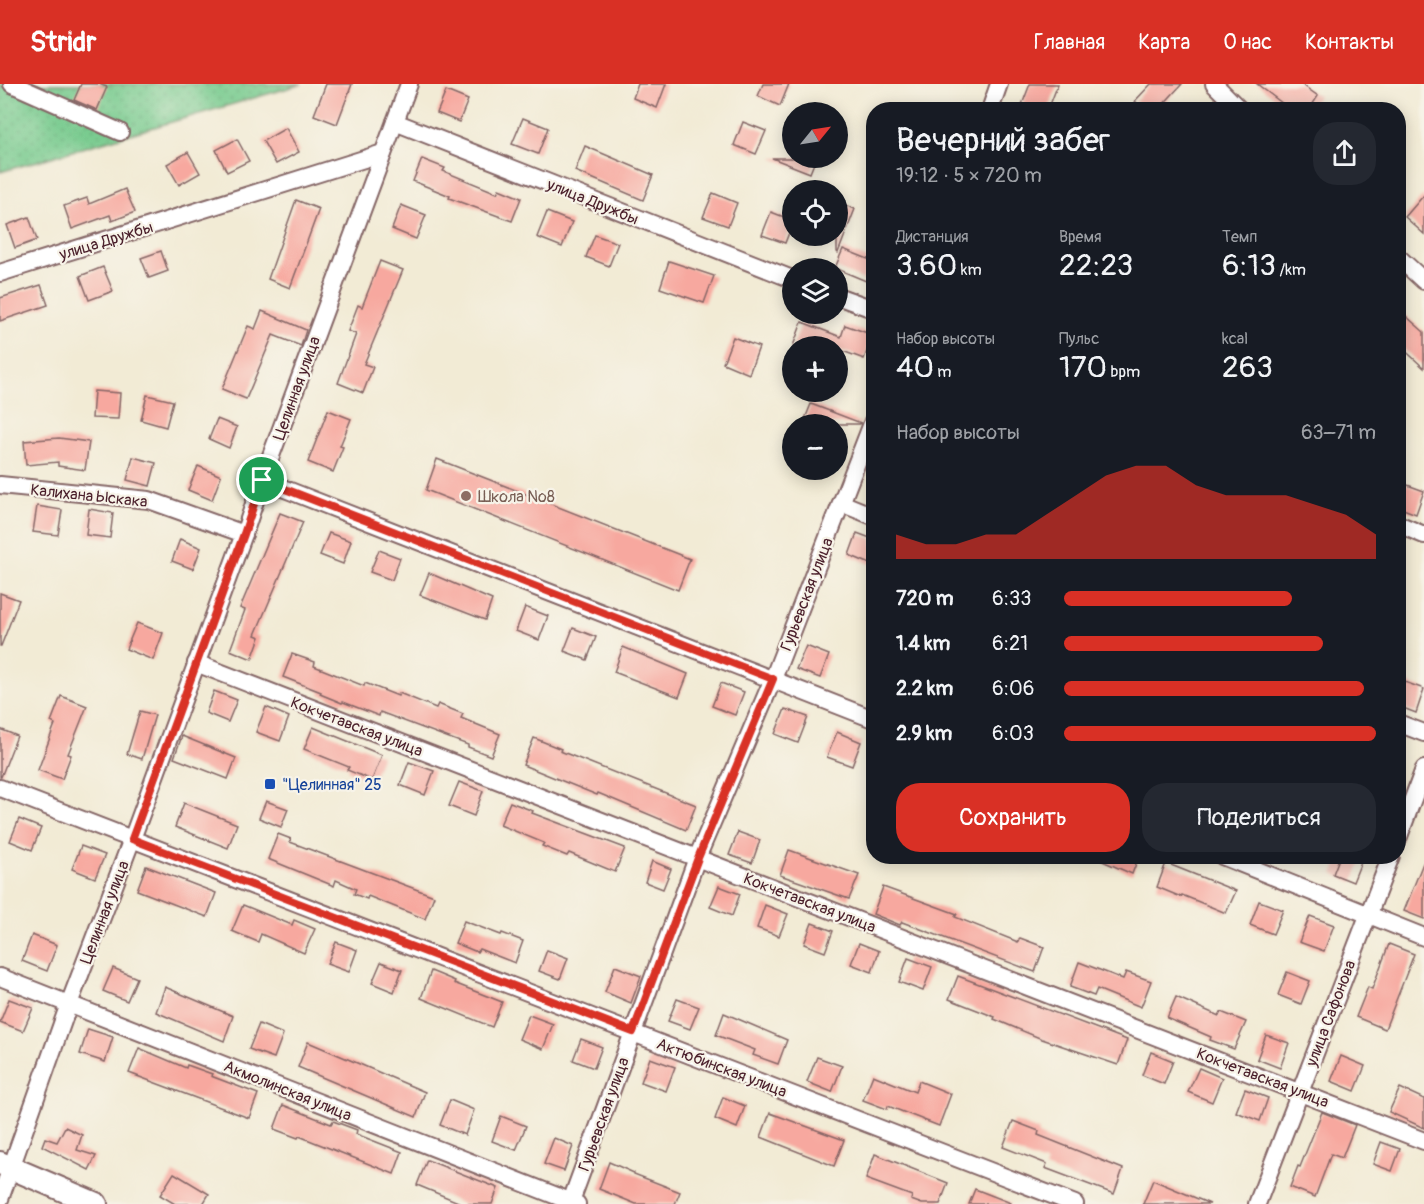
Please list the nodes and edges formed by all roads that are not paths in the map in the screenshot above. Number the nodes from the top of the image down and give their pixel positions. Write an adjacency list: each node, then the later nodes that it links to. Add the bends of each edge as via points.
1 (12, 84): 8 (street)
2 (409, 84): 7 (street, Целинная улица)
3 (999, 84): 5 (street)
4 (1214, 84): 6 (street)
5 (993, 102)
6 (1232, 102)
7 (394, 122): 9 (street, Целинная улица); 12 (street, улица Дружбы)
8 (120, 132)
9 (383, 153): 11 (street, улица Дружбы); 17 (street, Целинная улица)
10 (1406, 264): 13 (street)
11 (0, 273)
12 (782, 275)
13 (1424, 281)
14 (848, 300): 15 (street)
15 (866, 306)
16 (866, 439): 19 (street, Гурьевская улица)
17 (262, 480): 22 (street, Целинная улица); 25 (street)
18 (0, 485): 22 (street, Калихана Ыскака, via 149,500)
19 (841, 503): 20 (street); 25 (street, Гурьевская улица)
20 (866, 513)
21 (1406, 527): 23 (street)
22 (244, 534): 24 (street, Целинная улица)
23 (1424, 535)
24 (196, 663): 32 (street, Целинная улица); 33 (street, Кокчетавская улица)
25 (773, 679): 26 (street); 33 (street, Гурьевская улица)
26 (866, 716)
27 (1406, 726): 28 (street)
28 (1424, 734)
29 (1424, 769): 31 (street)
30 (0, 788): 32 (street, Актюбинская улица)
31 (1406, 817)
32 (132, 839): 39 (street, Целинная улица); 40 (street, Актюбинская улица)
33 (698, 858): 40 (street, Гурьевская улица); 41 (street, Кокчетавская улица)
34 (1242, 864): 36 (street)
35 (1388, 864): 36 (street, улица Сафонова)
36 (1369, 915): 37 (street); 41 (street, улица Сафонова)
37 (1424, 937)
38 (0, 977): 39 (street, Акмолинская улица)
39 (69, 1004): 43 (street, Целинная улица); 45 (street, Акмолинская улица)
40 (633, 1032): 45 (street, Гурьевская улица); 47 (street, Актюбинская улица)
41 (1300, 1091): 42 (street, Кокчетавская улица); 48 (street, улица Сафонова)
42 (1424, 1141)
43 (5, 1165): 44 (street, Целинная улица); 46 (street)
44 (0, 1199)
45 (572, 1203)
46 (96, 1204)
47 (1075, 1204)
48 (1257, 1204)

